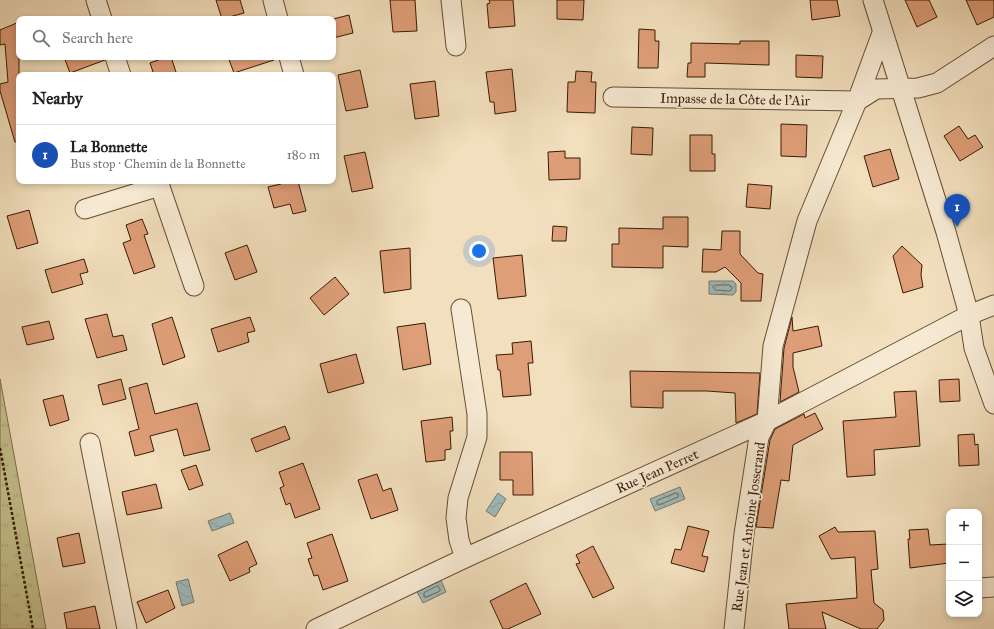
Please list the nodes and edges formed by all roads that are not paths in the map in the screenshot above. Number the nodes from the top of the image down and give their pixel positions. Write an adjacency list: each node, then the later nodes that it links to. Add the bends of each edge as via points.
1 (96, 0): 5 (street)
2 (273, 0): 6 (street)
3 (451, 0): 8 (street)
4 (873, 0): 7 (street)
5 (101, 16)
6 (277, 16)
7 (882, 33): 14 (street); 16 (street, Rue Jean et Antoine Josserand)
8 (456, 46)
9 (994, 46): 14 (street, via 937,83 918,88)
10 (116, 60): 12 (street)
11 (290, 60): 13 (street)
12 (120, 72)
13 (293, 72)
14 (901, 88): 16 (street, via 876,89); 22 (street)
15 (613, 97): 16 (street, Impasse de la Côte de l'Air)
16 (857, 101): 24 (street, Rue Jean et Antoine Josserand, via 807,221 773,346)
17 (159, 184): 18 (street); 19 (street)
18 (85, 210)
19 (194, 286)
20 (994, 305): 22 (street, Rue Jean Perret)
21 (461, 309): 26 (street, via 477,414 477,437 458,498 456,518)
22 (969, 315): 23 (street, via 974,348); 24 (street, Rue Jean Perret)
23 (994, 404)
24 (767, 421): 26 (street, Rue Jean Perret); 31 (street, Rue Jean et Antoine Josserand, via 759,437 744,534)
25 (90, 443): 29 (street)
26 (465, 558): 30 (street, Rue Jean Perret)
27 (994, 587): 28 (street)
28 (982, 588)
29 (127, 629)
30 (316, 629)
31 (734, 629)

